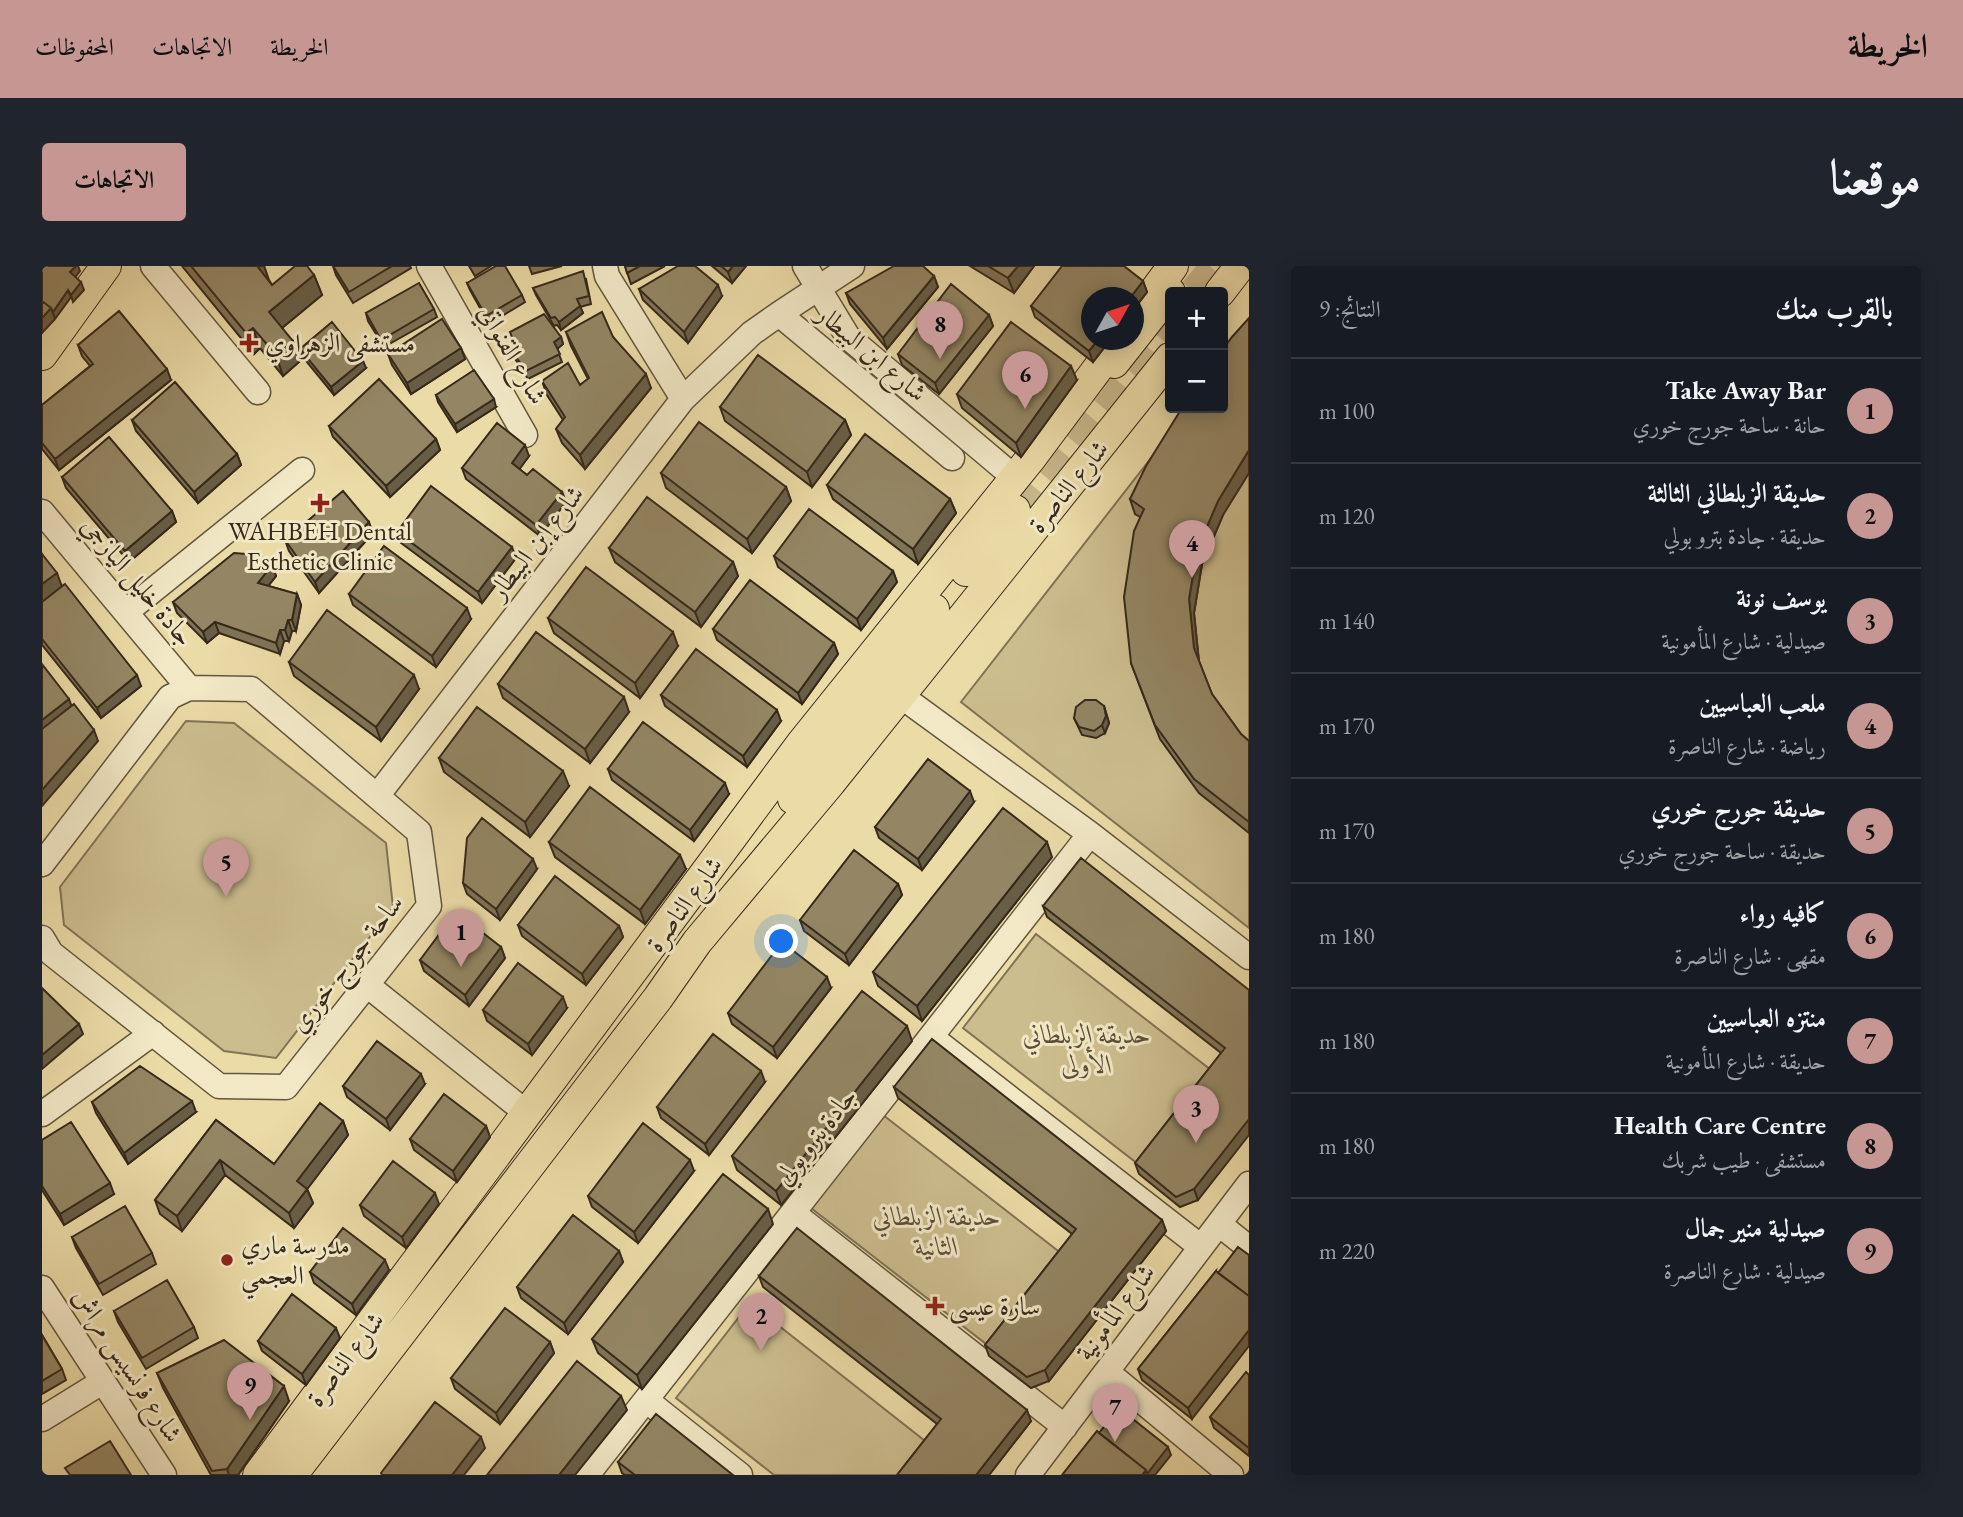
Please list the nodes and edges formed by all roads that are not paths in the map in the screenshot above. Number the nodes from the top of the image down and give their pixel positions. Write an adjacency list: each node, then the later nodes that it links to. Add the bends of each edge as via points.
1 (153, 266): 20 (street)
2 (429, 266): 22 (street, شارع القنواتي)
3 (604, 266): 21 (street)
4 (805, 266): 12 (street)
5 (852, 266): 12 (street)
6 (1173, 266): 14 (main road)
7 (1192, 266): 10 (main road)
8 (1240, 266): 11 (main road)
9 (98, 269): 18 (main road)
10 (1174, 287)
11 (1224, 287)
12 (818, 288): 15 (street); 24 (street, via 848,337)
13 (1165, 298): 24 (main road)
14 (1144, 304)
15 (779, 314): 16 (street, شارع ابن البيطار); 23 (street, شارع ابن البيطار)
16 (752, 333): 21 (street, شارع إبن البيطار)
17 (1111, 350): 24 (main road, شارع الناصرة)
18 (42, 355)
19 (1165, 364): 35 (main road, شارع الناصرة)
20 (258, 392)
21 (683, 399): 31 (street, شارع إبن البيطار)
22 (525, 435)
23 (952, 458)
24 (1022, 468): 41 (main road, شارع الناصرة, via 801,744)
25 (302, 470): 28 (street)
26 (1015, 510): 35 (main road, via 780,816)
27 (42, 512): 28 (street, جادة خليل اليازجي)
28 (126, 612): 29 (street, جادة خليل اليازجي)
29 (189, 688): 31 (street, ساحة جورج خوري, via 251,689); 33 (street, via 170,697)
30 (901, 696): 32 (street)
31 (377, 796): 37 (street, ساحة جورج خوري, via 419,832 429,906)
32 (1090, 834): 36 (street); 39 (street, جادة بترو بولي)
33 (43, 861)
34 (42, 938): 38 (street, ساحة جورج خوري, via 51,953)
35 (697, 943): 55 (main road, شارع الناصرة)
36 (1249, 957)
37 (367, 985): 38 (street, ساحة جورج خوري, via 286,1087 219,1086); 41 (street)
38 (153, 1034): 40 (street)
39 (930, 1037): 43 (street, جادة بترو بولي); 45 (street)
40 (42, 1114)
41 (528, 1114): 54 (main road, شارع الناصرة)
42 (1249, 1184): 44 (street, شارع المأمونية)
43 (793, 1213): 50 (street, جادة بترو بولي); 52 (street)
44 (1219, 1224): 45 (street, شارع المأمونية); 46 (street)
45 (1201, 1247): 48 (street, شارع المأمونية)
46 (1249, 1248)
47 (42, 1288): 49 (street, شارع فرنسيس مراش)
48 (1107, 1372): 52 (street, شارع المأمونية); 59 (street)
49 (102, 1382): 51 (street); 53 (street, شارع فرنسيس مراش)
50 (646, 1400): 56 (street, جادة بترو بولي); 57 (street)
51 (42, 1419)
52 (1065, 1427): 58 (street, شارع المأمونية)
53 (164, 1475)
54 (258, 1475)
55 (292, 1475)
56 (587, 1475)
57 (740, 1475)
58 (1028, 1475)
59 (1231, 1475)

